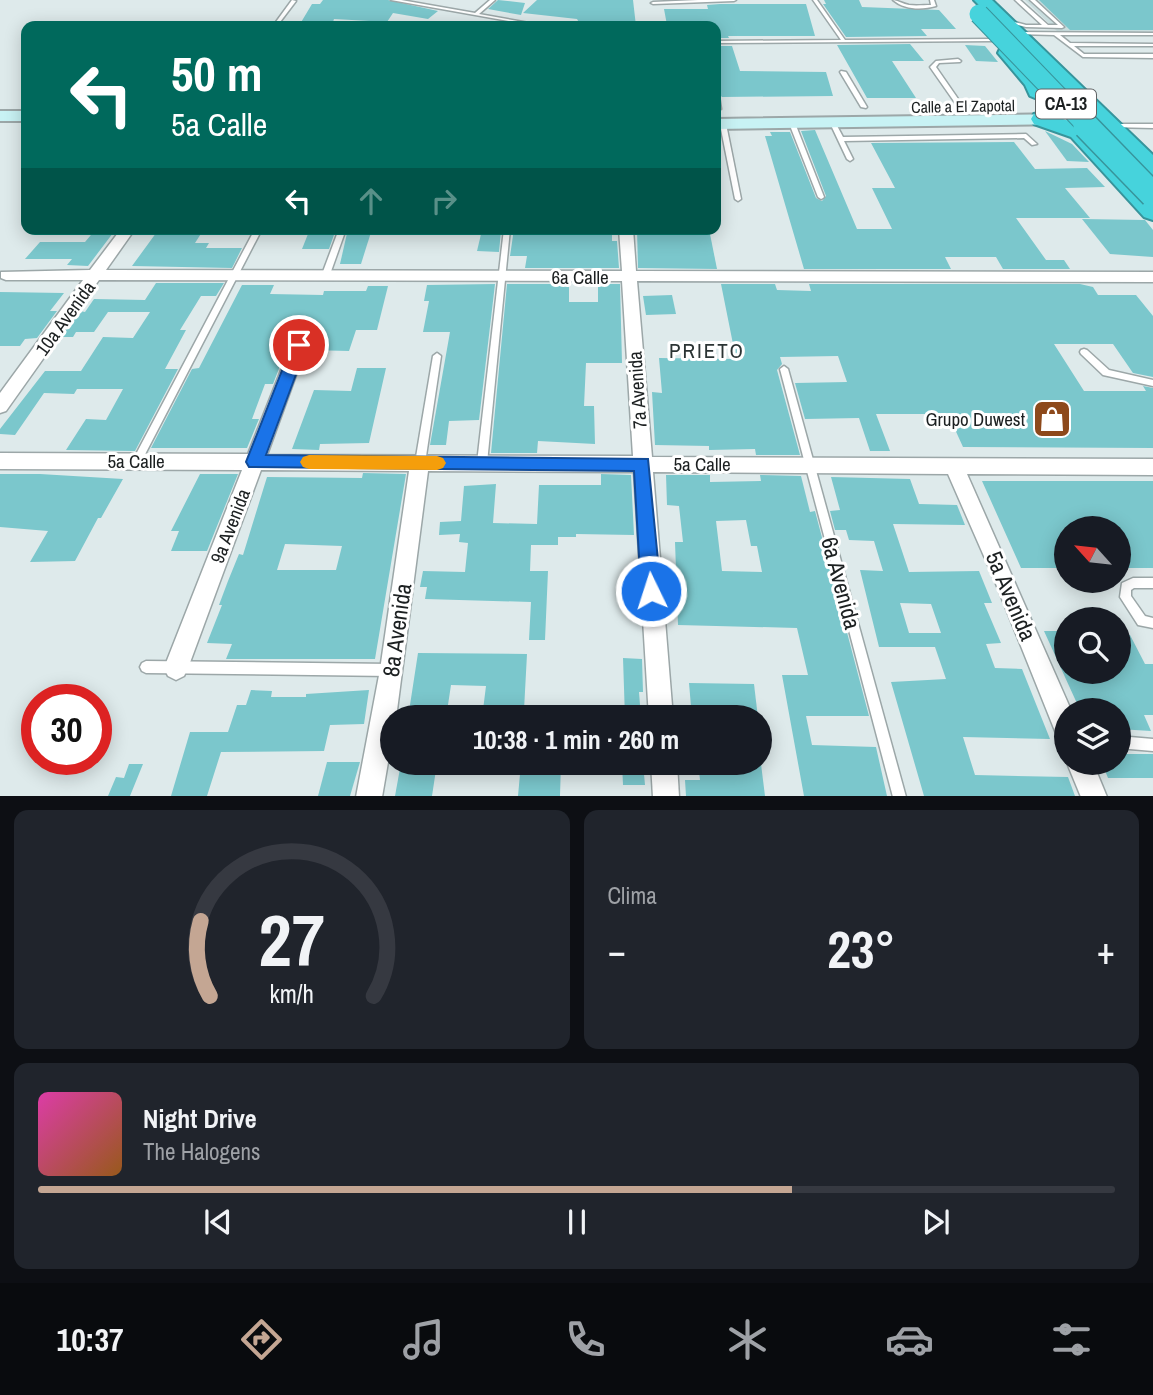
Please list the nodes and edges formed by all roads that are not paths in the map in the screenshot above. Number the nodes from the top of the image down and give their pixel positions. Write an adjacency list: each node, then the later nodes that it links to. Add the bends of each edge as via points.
1 (393, 0): 12 (lane)
2 (493, 0): 12 (lane)
3 (734, 0): 10 (lane)
4 (815, 0): 21 (lane)
5 (895, 0): 6 (lane, via 900,5 934,6)
6 (932, 0)
7 (1017, 0): 15 (lane)
8 (1032, 0): 16 (lane)
9 (294, 1): 13 (lane)
10 (653, 3)
11 (975, 6): 17 (highway, CA-13); 48 (highway, CA-13, bridge)
12 (476, 14): 14 (lane)
13 (279, 21)
14 (516, 21)
15 (1046, 26): 16 (lane); 17 (lane)
16 (1061, 27): 19 (lane)
17 (1005, 29): 18 (lane); 21 (lane); 29 (highway, via 1035,84); 35 (highway, CA-13); 35 (highway)
18 (1055, 33): 19 (lane); 23 (lane)
19 (1068, 33): 20 (lane)
20 (1153, 33)
21 (844, 41): 22 (lane)
22 (721, 42)
23 (1069, 44): 24 (lane); 25 (lane, via 1080,54)
24 (1153, 45)
25 (1153, 56)
26 (958, 61): 28 (lane, via 938,62 933,67)
27 (843, 72): 32 (lane)
28 (960, 106): 29 (street, Calle a El Zapotal); 32 (street, Calle a El Zapotal)
29 (1036, 106): 35 (highway); 35 (highway, via 1067,101); 36 (street, Calle a El Zapotal)
30 (721, 112): 32 (street, Calle a El Zapotal)
31 (721, 112): 37 (street, Calle a El Zapotal)
32 (863, 114): 36 (street, Calle a El Zapotal); 42 (street, Calle a El Zapotal); 44 (lane)
33 (0, 116): 34 (street)
34 (21, 116)
35 (1090, 118): 39 (lane); 47 (highway); 51 (highway)
36 (1006, 120): 43 (lane)
37 (792, 123): 42 (street, Calle a El Zapotal); 49 (lane)
38 (721, 125): 50 (lane)
39 (1153, 126)
40 (0, 131): 41 (street)
41 (21, 131)
42 (837, 131): 44 (lane); 46 (lane)
43 (1019, 136): 44 (lane); 45 (lane, via 1026,135)
44 (873, 138)
45 (1034, 144)
46 (850, 159)
47 (1151, 167)
48 (1153, 195)
49 (821, 197)
50 (738, 199)
51 (1153, 212)
52 (124, 235): 60 (street, 10a Avenida)
53 (256, 235): 61 (lane)
54 (341, 235): 62 (lane)
55 (507, 235): 58 (lane)
56 (626, 235): 59 (street, 7a Avenida)
57 (6, 275): 60 (street, 6a Calle)
58 (503, 276): 59 (street, 6a Calle); 62 (street, 6a Calle); 74 (lane)
59 (629, 276): 63 (street, 6a Calle); 75 (street, 7a Avenida)
60 (95, 277): 61 (street, 6a Calle); 69 (street, 10a Avenida)
61 (235, 277): 62 (street, 6a Calle); 71 (lane)
62 (325, 277)
63 (1153, 277)
64 (299, 345): 72 (street, 9a Avenida)
65 (1084, 352): 68 (lane, via 1106,373)
66 (437, 356): 73 (lane)
67 (784, 369): 76 (lane, 6a Avenida)
68 (1153, 383)
69 (0, 406)
70 (0, 461): 71 (street, 5a Calle)
71 (137, 461): 72 (street, 5a Calle)
72 (255, 462): 73 (street, 5a Calle); 82 (street, 9a Avenida)
73 (419, 463): 74 (street, 5a Calle); 83 (street, 8a Avenida)
74 (482, 463): 75 (street, 5a Calle)
75 (642, 464): 76 (street, 5a Calle); 85 (street, 7a Avenida)
76 (809, 465): 77 (street, 5a Calle); 92 (lane, 6a Avenida)
77 (954, 466): 78 (street, 5a Calle); 84 (street, 5a Avenida)
78 (1153, 467)
79 (1153, 583): 80 (lane, via 1133,583 1126,587 1125,597 1142,621)
80 (1153, 623)
81 (146, 667): 82 (lane)
82 (176, 667): 83 (lane)
83 (392, 670): 90 (street, 8a Avenida)
84 (1054, 698)
85 (659, 705)
86 (1131, 743): 87 (lane)
87 (1153, 745)
88 (665, 775): 91 (street)
89 (1085, 775): 93 (street)
90 (369, 796)
91 (666, 796)
92 (900, 796)
93 (1094, 796)

